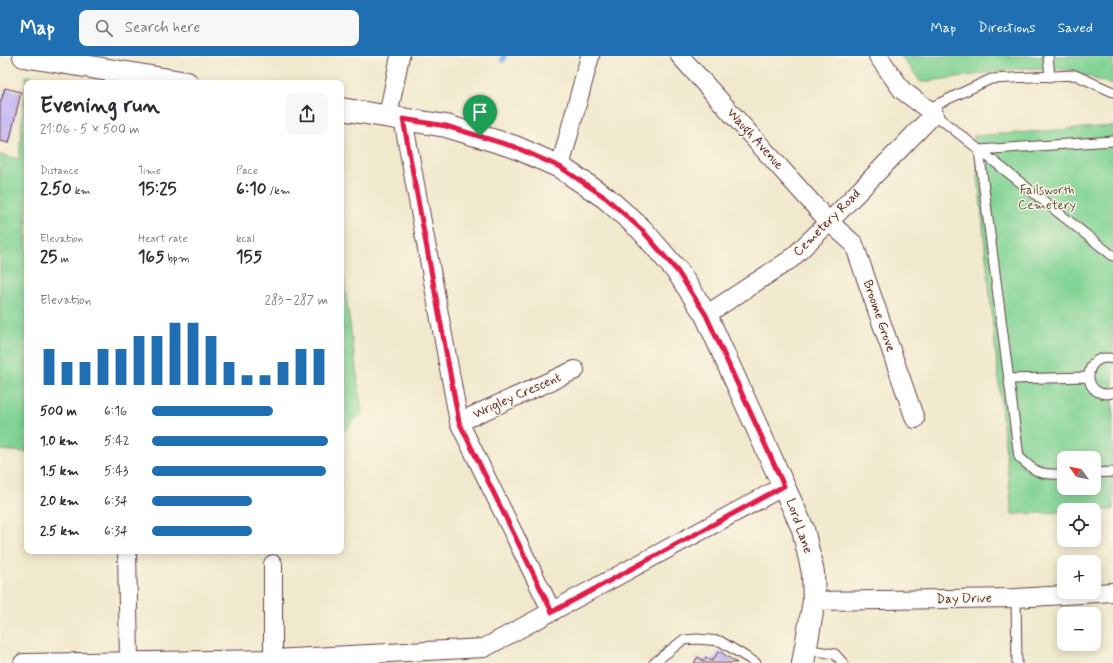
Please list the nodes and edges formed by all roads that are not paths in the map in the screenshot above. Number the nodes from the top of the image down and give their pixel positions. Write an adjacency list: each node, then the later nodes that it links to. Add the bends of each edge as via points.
1 (24, 56): 8 (street)
2 (400, 56): 12 (street)
3 (590, 56): 15 (street)
4 (680, 56): 16 (street, Waugh Avenue)
5 (878, 56): 11 (street, via 902,90)
6 (1048, 56): 7 (lane)
7 (1050, 77): 9 (lane, via 1075,76); 11 (lane, via 992,79)
8 (169, 80)
9 (1113, 92)
10 (344, 109): 12 (street, Lord Lane)
11 (930, 112): 14 (lane); 16 (street, Cemetery Road)
12 (396, 118): 15 (street, Lord Lane, via 446,126 515,147); 25 (street)
13 (1113, 141): 14 (lane)
14 (979, 150): 17 (lane); 22 (lane)
15 (560, 167): 18 (street, Lord Lane, via 606,198 642,230 678,272)
16 (829, 222): 18 (street, Cemetery Road, via 791,260); 24 (street, Broome Grove, via 854,244)
17 (1113, 256)
18 (706, 315): 29 (street, Lord Lane)
19 (1113, 359): 21 (lane, via 1098,360 1089,370)
20 (574, 370): 25 (street, Wrigley Crescent)
21 (1088, 377): 22 (lane); 23 (lane, via 1095,390)
22 (1009, 379): 28 (lane, via 1019,457 1032,469 1047,475)
23 (1113, 393)
24 (915, 419)
25 (459, 422): 35 (street)
26 (1113, 472): 27 (lane)
27 (1101, 473)
28 (1057, 474)
29 (784, 486): 34 (street, Lord Lane, via 803,529 809,551); 35 (street)
30 (127, 554): 37 (street)
31 (273, 564): 38 (street)
32 (1113, 592): 33 (street, Day Drive)
33 (1016, 598): 34 (street, Day Drive); 44 (lane)
34 (814, 602): 36 (street, Lord Lane)
35 (552, 612): 38 (street, via 484,648)
36 (804, 656): 43 (lane, via 835,654)
37 (129, 661): 38 (street); 40 (street)
38 (273, 661)
39 (22, 663): 40 (street)
40 (37, 663)
41 (654, 663): 42 (lane, via 683,640 697,639 720,641)
42 (756, 663)
43 (843, 663)
44 (1017, 663)

